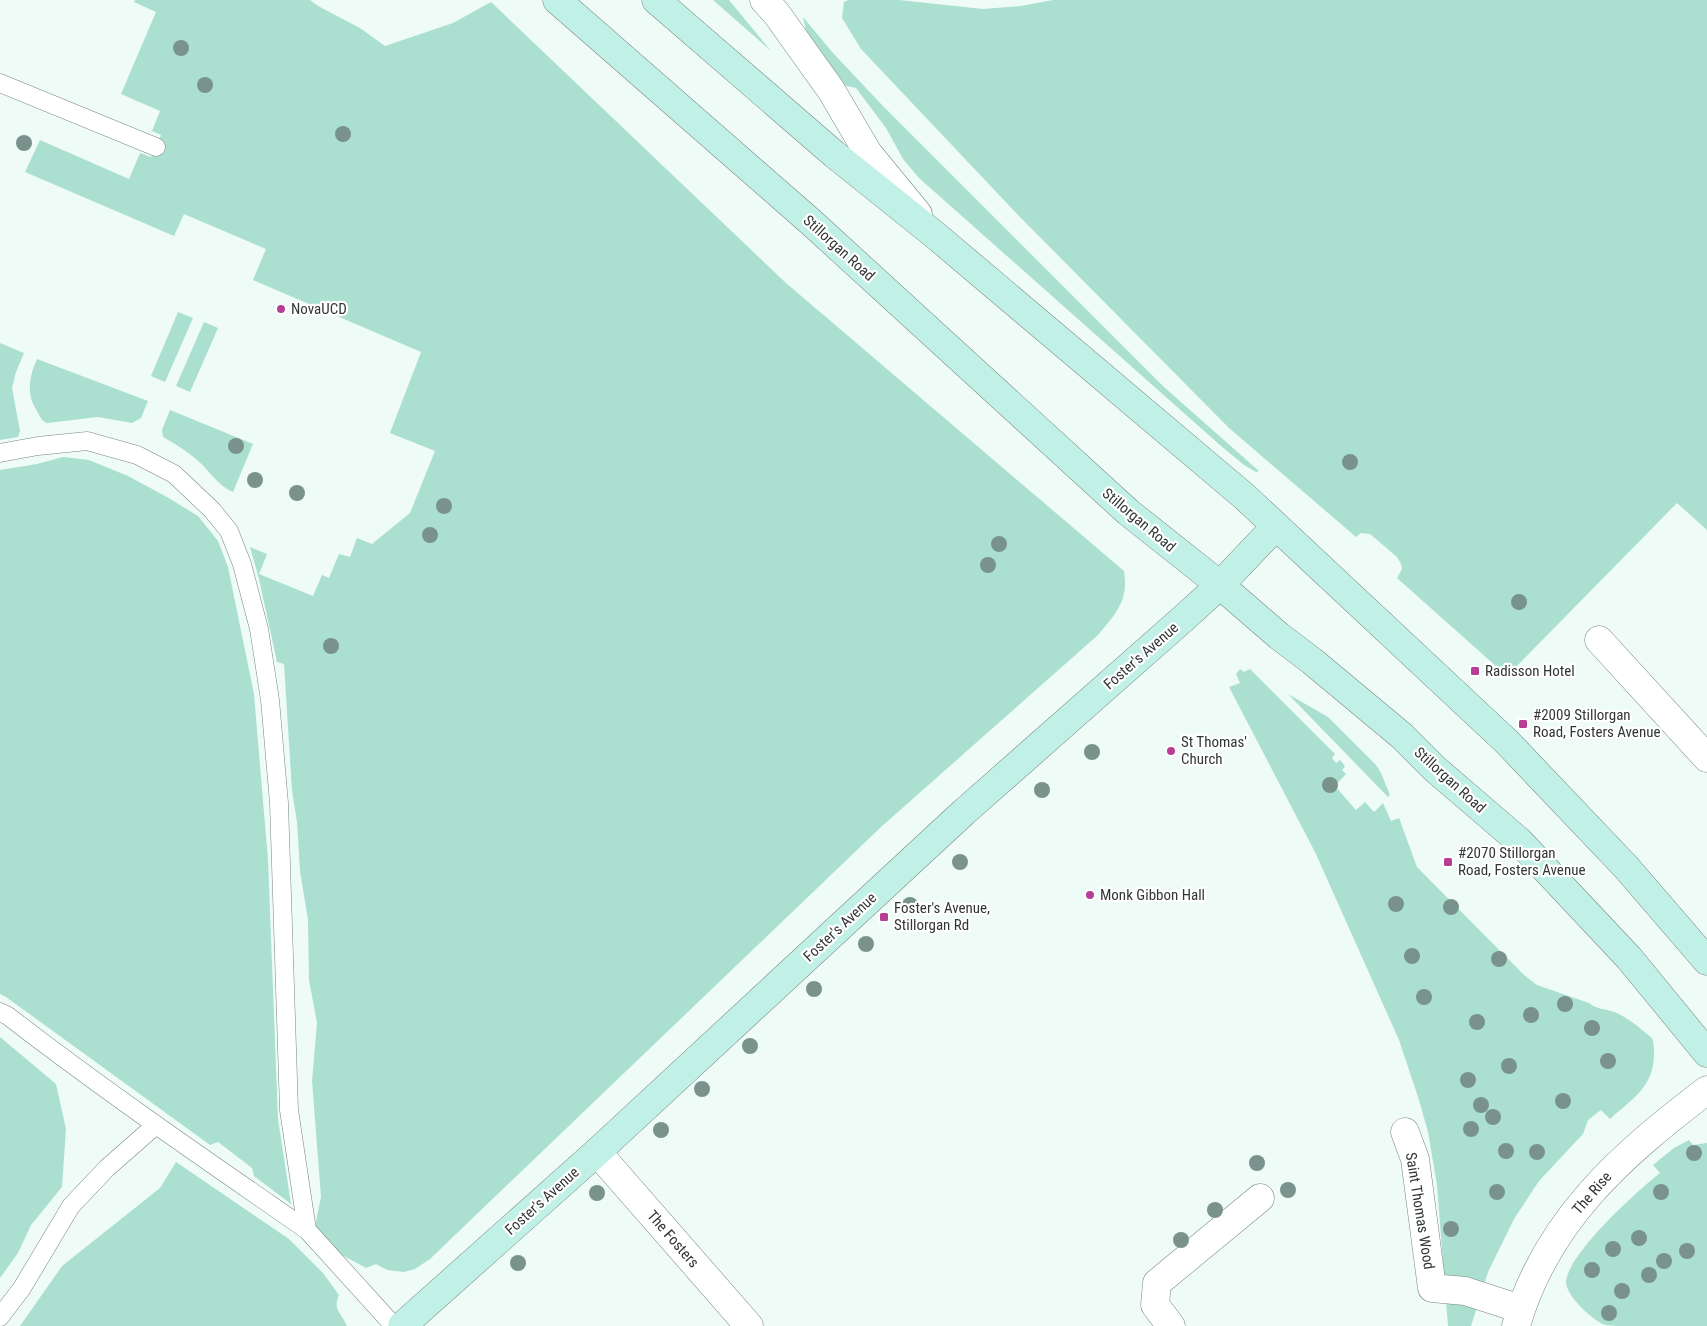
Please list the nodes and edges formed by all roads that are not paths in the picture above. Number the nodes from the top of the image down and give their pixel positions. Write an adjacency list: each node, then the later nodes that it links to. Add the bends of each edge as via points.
1 (557, 0): 9 (main road, Stillorgan Road, via 812,223 1128,512)
2 (656, 0): 6 (main road, via 834,154)
3 (777, 4): 6 (street, via 868,153)
4 (0, 83): 5 (lane)
5 (156, 147)
6 (935, 235): 8 (main road)
7 (0, 453): 21 (lane, via 87,442 137,455 174,474 230,530 259,629 270,700 279,803 290,1110)
8 (1276, 526): 9 (main road, Foster's Avenue); 12 (main road, via 1507,742)
9 (1220, 585): 15 (main road, Stillorgan Road, via 1402,736 1435,769 1519,841 1629,958); 19 (main road, Foster's Avenue, via 964,812)
10 (1599, 640): 11 (street)
11 (1707, 758)
12 (1697, 940): 13 (main road)
13 (1707, 960)
14 (0, 1012): 17 (lane)
15 (1707, 1053)
16 (1707, 1090): 23 (street, The Rise, via 1625,1157 1584,1199 1547,1252 1526,1294)
17 (156, 1125): 21 (lane); 22 (lane, via 107,1168 71,1206 22,1288)
18 (1405, 1132): 23 (street, Saint Thomas Wood, via 1415,1159 1432,1288 1465,1291)
19 (597, 1152): 25 (main road, Foster's Avenue); 26 (street, The Fosters)
20 (1260, 1198): 27 (street, via 1157,1283 1155,1305)
21 (307, 1230): 24 (lane)
22 (0, 1317)
23 (1519, 1317)
24 (394, 1326)
25 (402, 1326)
26 (749, 1326)
27 (1171, 1326)

